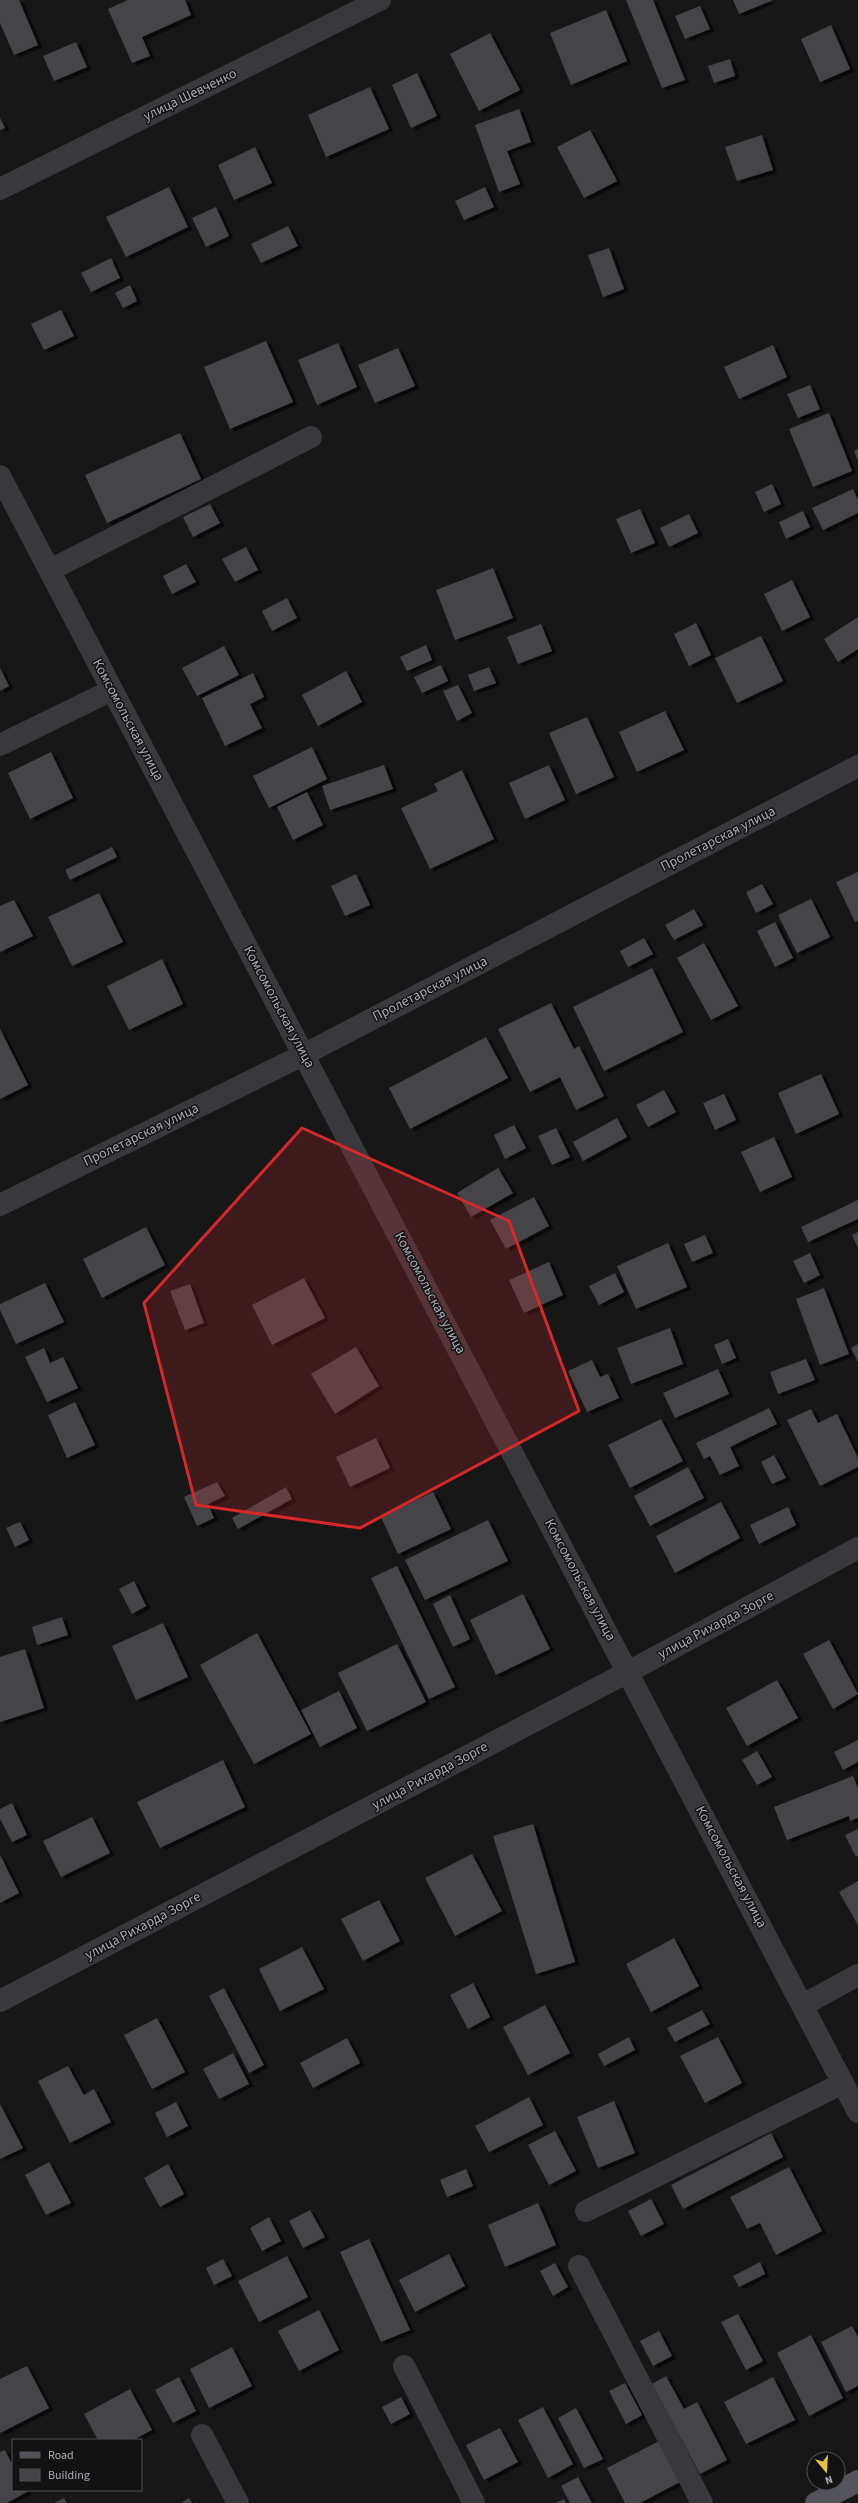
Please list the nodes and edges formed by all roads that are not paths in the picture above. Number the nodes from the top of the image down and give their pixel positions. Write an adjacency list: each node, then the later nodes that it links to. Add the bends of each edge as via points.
1 (380, 0): 2 (street, улица Шевченко)
2 (0, 189)
3 (311, 437): 5 (street)
4 (0, 476): 5 (street, Комсомольская улица)
5 (50, 570): 6 (street, Комсомольская улица)
6 (112, 690): 7 (street); 9 (street, Комсомольская улица)
7 (0, 745)
8 (858, 766): 9 (street, Пролетарская улица)
9 (305, 1054): 10 (street, Пролетарская улица); 12 (street, Комсомольская улица)
10 (0, 1206)
11 (858, 1548): 12 (street, улица Рихарда Зорге)
12 (628, 1672): 14 (street, улица Рихарда Зорге); 15 (street, Комсомольская улица)
13 (858, 1975): 15 (street)
14 (0, 2001)
15 (803, 2005): 16 (street, Комсомольская улица)
16 (843, 2083): 17 (street, Комсомольская улица); 18 (street)
17 (858, 2112)
18 (586, 2211)
19 (579, 2266): 25 (street)
20 (404, 2366): 24 (street)
21 (202, 2435): 23 (street)
22 (858, 2481): 26 (main road)
23 (238, 2503)
24 (474, 2503)
25 (702, 2503)
26 (816, 2503)

